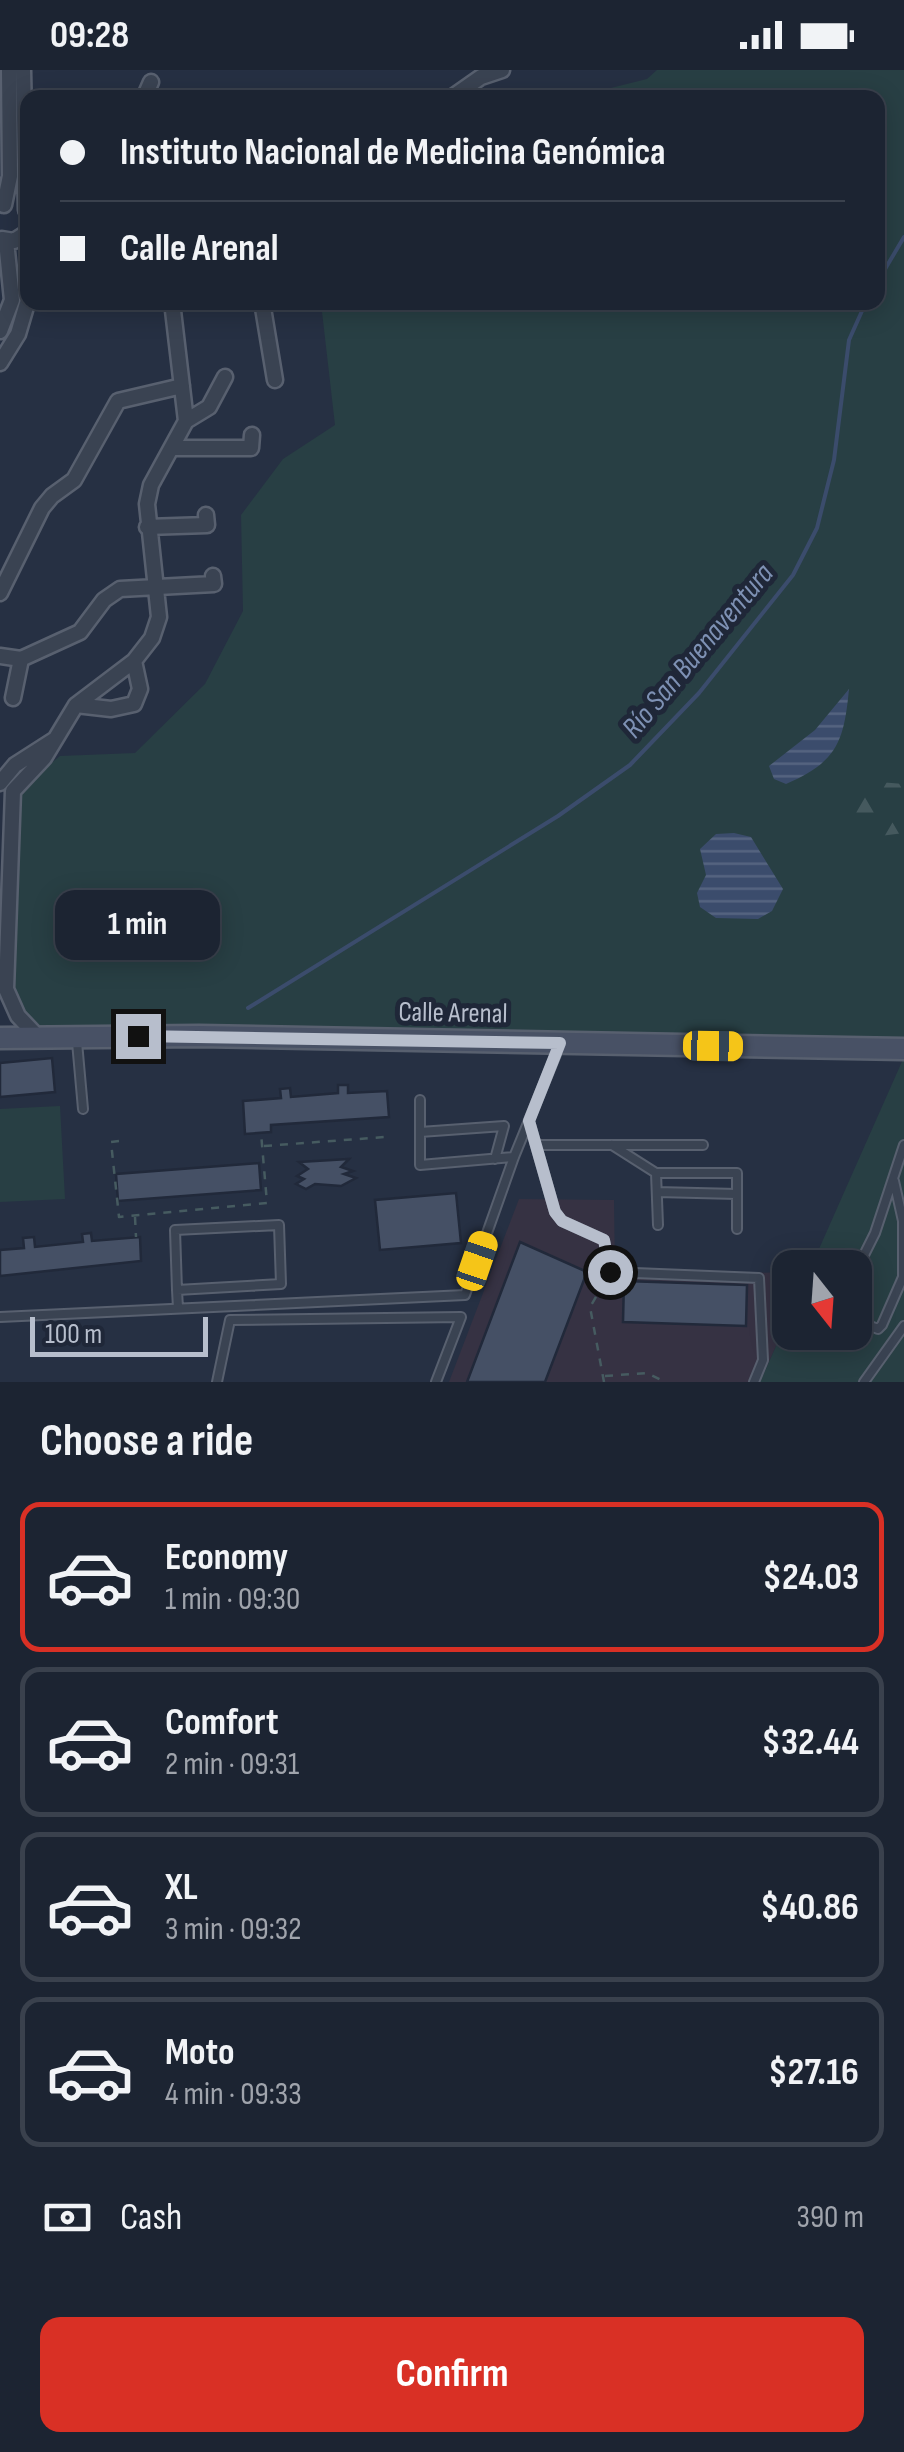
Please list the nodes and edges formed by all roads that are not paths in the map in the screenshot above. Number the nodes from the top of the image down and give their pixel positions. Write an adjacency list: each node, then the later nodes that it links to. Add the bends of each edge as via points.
1 (8, 70): 6 (street, via 10,176)
2 (502, 70): 5 (street)
3 (151, 82): 4 (street)
4 (148, 90)
5 (462, 90)
6 (2, 206)
7 (3, 240): 11 (street, via 12,300)
8 (25, 310): 12 (street)
9 (173, 310): 15 (street)
10 (263, 310): 14 (street)
11 (0, 332)
12 (0, 363)
13 (225, 378): 16 (street, via 208,407)
14 (275, 380)
15 (182, 386): 16 (street); 23 (street, via 118,401 74,480 42,508)
16 (186, 422): 18 (street)
17 (252, 435): 18 (street, via 251,448)
18 (172, 448): 20 (street, via 151,485)
19 (206, 515): 20 (street, via 206,524)
20 (148, 526): 22 (street)
21 (214, 576): 22 (street, via 214,584)
22 (156, 586): 25 (street, via 120,589 80,632); 26 (street, via 152,638)
23 (0, 592)
24 (0, 656): 25 (street)
25 (21, 659): 27 (street)
26 (134, 661): 28 (street); 28 (street, via 140,689 134,704)
27 (13, 698)
28 (76, 704): 29 (street)
29 (54, 740): 30 (street, via 15,764); 33 (street, via 13,791 6,989)
30 (0, 784)
31 (77, 1037): 33 (street, Calle Arenal); 34 (street, Calle Arenal); 37 (lane)
32 (0, 1038): 33 (street, Calle Arenal)
33 (38, 1038)
34 (560, 1043): 35 (street, Calle Arenal); 38 (lane)
35 (904, 1049)
36 (420, 1100): 39 (lane)
37 (83, 1109)
38 (529, 1121): 43 (lane); 44 (lane)
39 (420, 1132): 45 (lane, via 420,1165); 45 (lane, via 504,1126)
40 (612, 1145): 41 (lane); 43 (lane); 46 (lane)
41 (703, 1145)
42 (904, 1145): 47 (lane)
43 (536, 1146): 60 (lane, via 555,1212 604,1240 610,1272 759,1278 763,1360)
44 (514, 1157): 45 (lane); 54 (lane, via 465,1295)
45 (495, 1159)
46 (656, 1172): 48 (lane); 49 (lane, via 736,1173)
47 (894, 1181): 52 (lane); 56 (lane, via 904,1221 903,1278 882,1326)
48 (657, 1192): 49 (lane); 50 (lane)
49 (737, 1194): 51 (lane)
50 (658, 1224)
51 (737, 1230)
52 (866, 1250)
53 (178, 1290): 53 (lane, via 280,1284 279,1225 175,1230); 54 (lane)
54 (178, 1308): 55 (lane)
55 (0, 1317)
56 (872, 1326)
57 (904, 1326): 61 (lane)
58 (216, 1382): 59 (lane, via 230,1320 461,1316)
59 (436, 1382)
60 (754, 1382)
61 (864, 1382)

